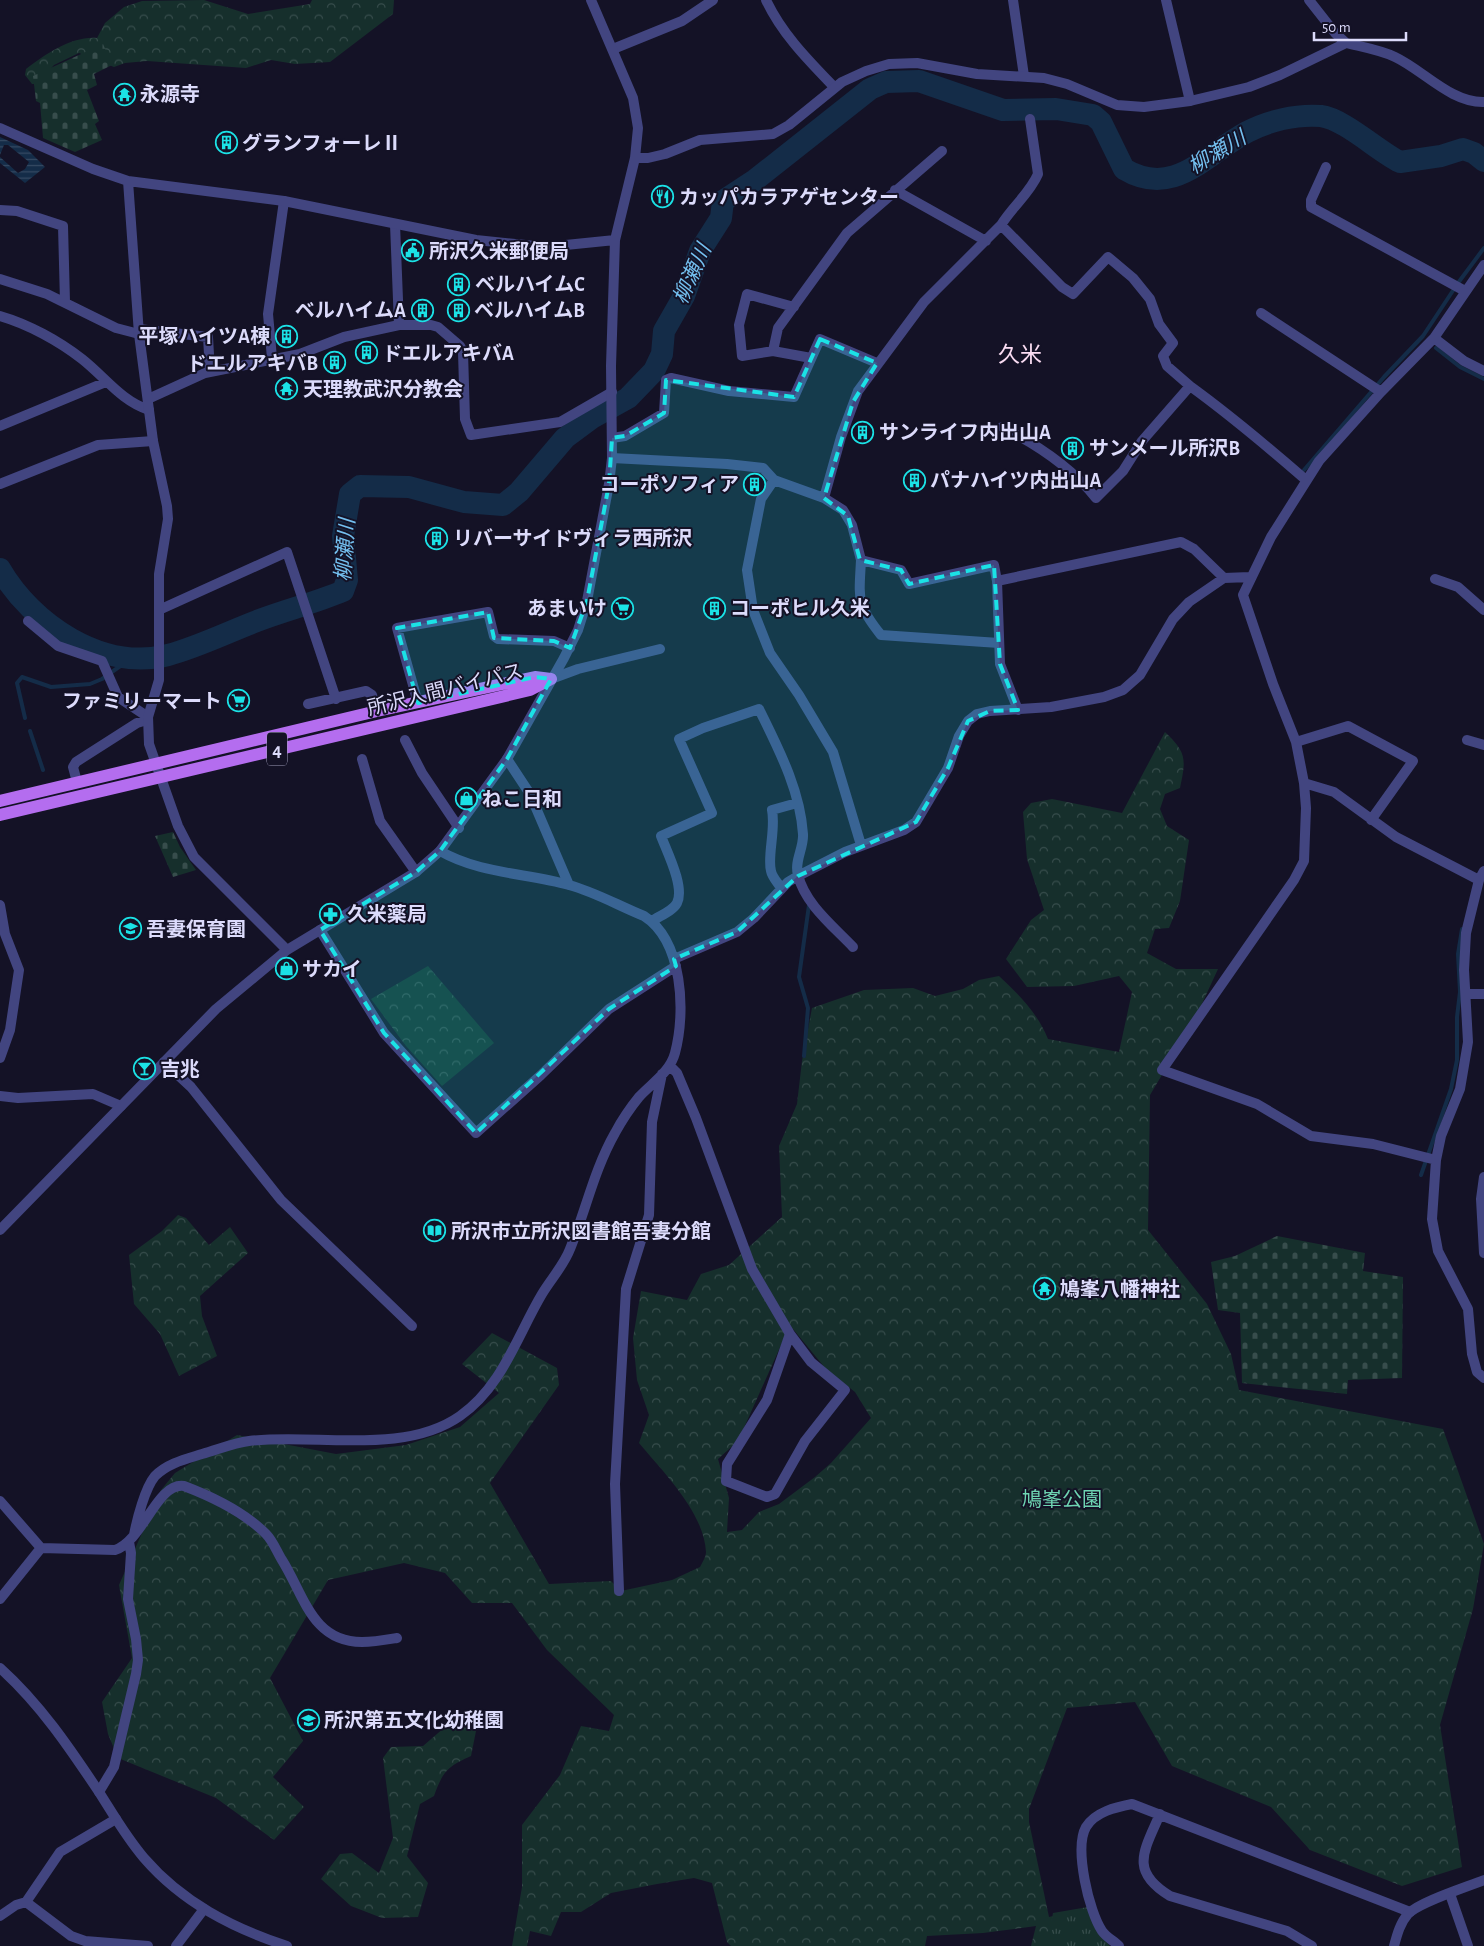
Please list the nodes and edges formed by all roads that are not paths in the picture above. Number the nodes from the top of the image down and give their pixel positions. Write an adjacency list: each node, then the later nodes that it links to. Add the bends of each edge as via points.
1 (591, 0): 8 (street)
2 (713, 0): 8 (street, via 682,21)
3 (766, 0): 10 (street, via 775,18 805,58)
4 (1014, 0): 9 (street)
5 (1166, 0): 11 (street)
6 (1309, 0): 7 (street)
7 (1346, 42): 11 (street, via 1263,82); 12 (street, via 1394,56 1457,95)
8 (613, 49): 16 (street, via 636,108)
9 (1024, 76): 10 (street, via 986,76 923,64 899,63 866,71); 11 (street, via 1056,80 1117,104 1144,107)
10 (834, 86): 16 (street, via 789,125 773,134 700,140 665,154)
11 (1190, 101)
12 (1484, 102)
13 (1030, 119): 23 (street, via 1038,174)
14 (0, 128): 18 (street)
15 (942, 151): 19 (street)
16 (635, 158): 24 (street)
17 (1326, 168): 28 (street, via 1310,200 1311,207)
18 (128, 181): 20 (street); 34 (street)
19 (896, 190): 25 (street); 30 (street, via 847,233)
20 (284, 201): 22 (street); 37 (street, via 268,314)
21 (0, 210): 29 (street, via 17,211 63,226)
22 (395, 224): 24 (street, via 476,240 546,246); 33 (street)
23 (1001, 225): 25 (street); 43 (street, via 1062,287 1073,294 1108,257 1133,278 1150,300 1159,324 1173,343 1163,356 1167,366)
24 (615, 240): 45 (street)
25 (986, 241): 39 (street, via 924,302)
26 (1484, 265): 28 (street)
27 (0, 279): 29 (street)
28 (1459, 288): 35 (street)
29 (66, 302): 34 (street, via 116,328)
30 (794, 307): 36 (street, via 778,328); 36 (street, via 747,294 739,325 742,356)
31 (1261, 313): 44 (street)
32 (0, 316): 42 (street, via 34,330 80,358)
33 (399, 325): 37 (street, via 344,337 300,354); 45 (street, via 438,327 460,346 463,352 465,419 471,435 560,422)
34 (139, 332): 41 (street, via 208,337); 46 (street)
35 (1434, 338): 40 (street); 44 (street)
36 (773, 351): 38 (street)
37 (272, 358): 41 (street)
38 (811, 358): 39 (street, via 820,339); 50 (street, via 794,397 729,391 671,378 666,380 664,414 625,436)
39 (876, 363): 56 (street, via 853,402)
40 (1484, 371)
41 (210, 372): 46 (street)
42 (106, 382): 47 (street); 48 (street)
43 (1190, 386): 49 (street, via 1142,441 1123,470 1096,498 1064,465); 54 (street, via 1246,428)
44 (1380, 392): 54 (street)
45 (612, 394): 50 (street)
46 (148, 399): 47 (street)
47 (149, 410): 51 (street)
48 (0, 426)
49 (1002, 427)
50 (612, 438): 52 (street)
51 (153, 440): 55 (street, via 98,444); 62 (street, via 167,512 159,574)
52 (612, 458): 53 (street, via 756,466 763,468); 66 (street, via 587,601)
53 (774, 480): 56 (street); 89 (street, via 761,500 747,570 753,610 770,653 833,752)
54 (1306, 480): 58 (street)
55 (0, 484)
56 (824, 498): 57 (street, via 848,516)
57 (861, 560): 61 (street, via 901,570 910,584 994,564); 65 (street, via 861,607 881,635)
58 (1250, 577): 59 (street); 77 (street, via 1243,595 1247,614)
59 (1224, 578): 61 (street, via 1194,549 1181,542); 72 (street, via 1189,602 1173,619 1140,675 1127,687 1104,698)
60 (1435, 579): 63 (street, via 1458,587)
61 (997, 581): 65 (street)
62 (159, 610): 69 (street, via 288,552); 74 (street, via 160,672)
63 (1484, 610)
64 (28, 621): 74 (street, via 58,646 98,658 118,697)
65 (998, 643): 72 (street, via 1000,664)
66 (570, 648): 68 (street); 70 (street, via 547,640 498,639 494,636 488,612 397,628)
67 (660, 649): 68 (street, via 578,669)
68 (552, 679): 70 (main road, 所沢入間バイパス / 4, via 535,677); 80 (street); 81 (main road, 所沢入間バイパス / 4, via 530,690)
69 (336, 699): 71 (street); 73 (street, via 369,692)
70 (418, 703): 73 (main road, 所沢入間バイパス / 4)
71 (308, 704)
72 (1018, 710): 89 (street, via 990,711 977,714 968,721 948,768 916,822 904,830)
73 (377, 711): 81 (main road, 所沢入間バイパス / 4)
74 (147, 719): 81 (street, via 149,744); 82 (street, via 76,762 73,767)
75 (405, 740): 88 (street)
76 (1467, 740): 78 (street)
77 (1296, 742): 83 (street); 87 (street, via 1348,726 1413,761)
78 (1484, 745)
79 (362, 759): 91 (street, via 380,821)
80 (507, 759): 88 (street); 94 (street, via 530,794)
81 (158, 771): 82 (main road, 所沢入間バイパス / 4); 86 (main road, 所沢入間バイパス / 4); 100 (street, via 180,832 194,857)
82 (77, 782): 84 (main road, 所沢入間バイパス / 4)
83 (1304, 783): 87 (street, via 1334,792); 109 (street, via 1304,861 1162,1070 1257,1104 1311,1136 1373,1144)
84 (0, 801)
85 (796, 803): 92 (street, via 803,835); 95 (street, via 772,810 774,832 770,866); 97 (street, via 787,766 759,709 679,739 712,813 661,836 677,877 678,899 674,908)
86 (0, 815)
87 (1371, 820): 93 (street, via 1421,852)
88 (458, 828): 90 (street)
89 (861, 845): 92 (street)
90 (440, 851): 91 (street); 94 (street, via 489,870)
91 (416, 872): 98 (street)
92 (798, 876): 95 (street); 99 (street, via 809,899)
93 (1481, 876): 102 (street, via 1466,933)
94 (568, 885): 97 (street)
95 (781, 888): 101 (street, via 737,932)
96 (0, 905): 104 (street, via 5,934 19,970 10,1030)
97 (652, 921): 101 (street, via 665,939)
98 (320, 930): 100 (street); 101 (street, via 384,1033 476,1133 609,1009)
99 (853, 946)
100 (287, 950): 105 (street, via 216,1010)
101 (675, 962): 106 (street, via 680,984 680,1016 675,1053)
102 (1466, 994): 103 (street); 109 (street, via 1468,1042 1460,1089 1441,1136)
103 (1484, 994)
104 (0, 1058)
105 (164, 1062): 108 (street); 113 (street, via 191,1088 281,1200)
106 (666, 1070): 114 (street, via 677,1073 752,1269); 117 (street, via 639,1098 610,1142 593,1180 570,1251 541,1295 488,1393 459,1417 424,1432 386,1440 300,1438 247,1441 176,1462 150,1484); 119 (street, via 652,1122 649,1215 626,1289 615,1484)
107 (0, 1096): 108 (street, via 93,1094)
108 (121, 1106): 111 (street)
109 (1436, 1160): 115 (street, via 1432,1219 1438,1251 1468,1309 1472,1354 1477,1372)
110 (1484, 1177): 112 (street, via 1481,1231)
111 (0, 1230)
112 (1484, 1253)
113 (412, 1326)
114 (790, 1334): 114 (street, via 767,1400 727,1464 726,1481 767,1497 776,1494 805,1441 845,1390 811,1362)
115 (1484, 1378)
116 (0, 1501): 118 (street)
117 (131, 1538): 118 (street, via 115,1550); 121 (street, via 166,1492 178,1485 195,1490 231,1508 267,1535 308,1611 326,1631 341,1640 363,1642); 123 (street, via 128,1599 134,1620 138,1660 114,1767)
118 (41, 1548): 120 (street)
119 (619, 1591)
120 (0, 1599)
121 (397, 1638)
122 (0, 1668): 123 (street, via 54,1726)
123 (99, 1792): 125 (street)
124 (1160, 1814): 130 (street); 135 (street, via 1132,1804 1109,1808 1086,1827 1081,1846 1091,1907 1102,1932); 136 (street, via 1143,1852 1143,1867 1149,1880 1158,1888 1170,1896 1286,1931)
125 (116, 1819): 128 (street, via 60,1852); 129 (street, via 132,1844 156,1871)
126 (1484, 1880): 127 (street)
127 (1450, 1894): 130 (street); 138 (street)
128 (26, 1902): 131 (street); 132 (street, via 71,1936 85,1941)
129 (204, 1909): 133 (street); 134 (street, via 244,1931)
130 (1410, 1912): 137 (street, via 1402,1922)
131 (0, 1916)
132 (148, 1946)
133 (176, 1946)
134 (287, 1946)
135 (1119, 1946)
136 (1312, 1946)
137 (1394, 1946)
138 (1468, 1946)

